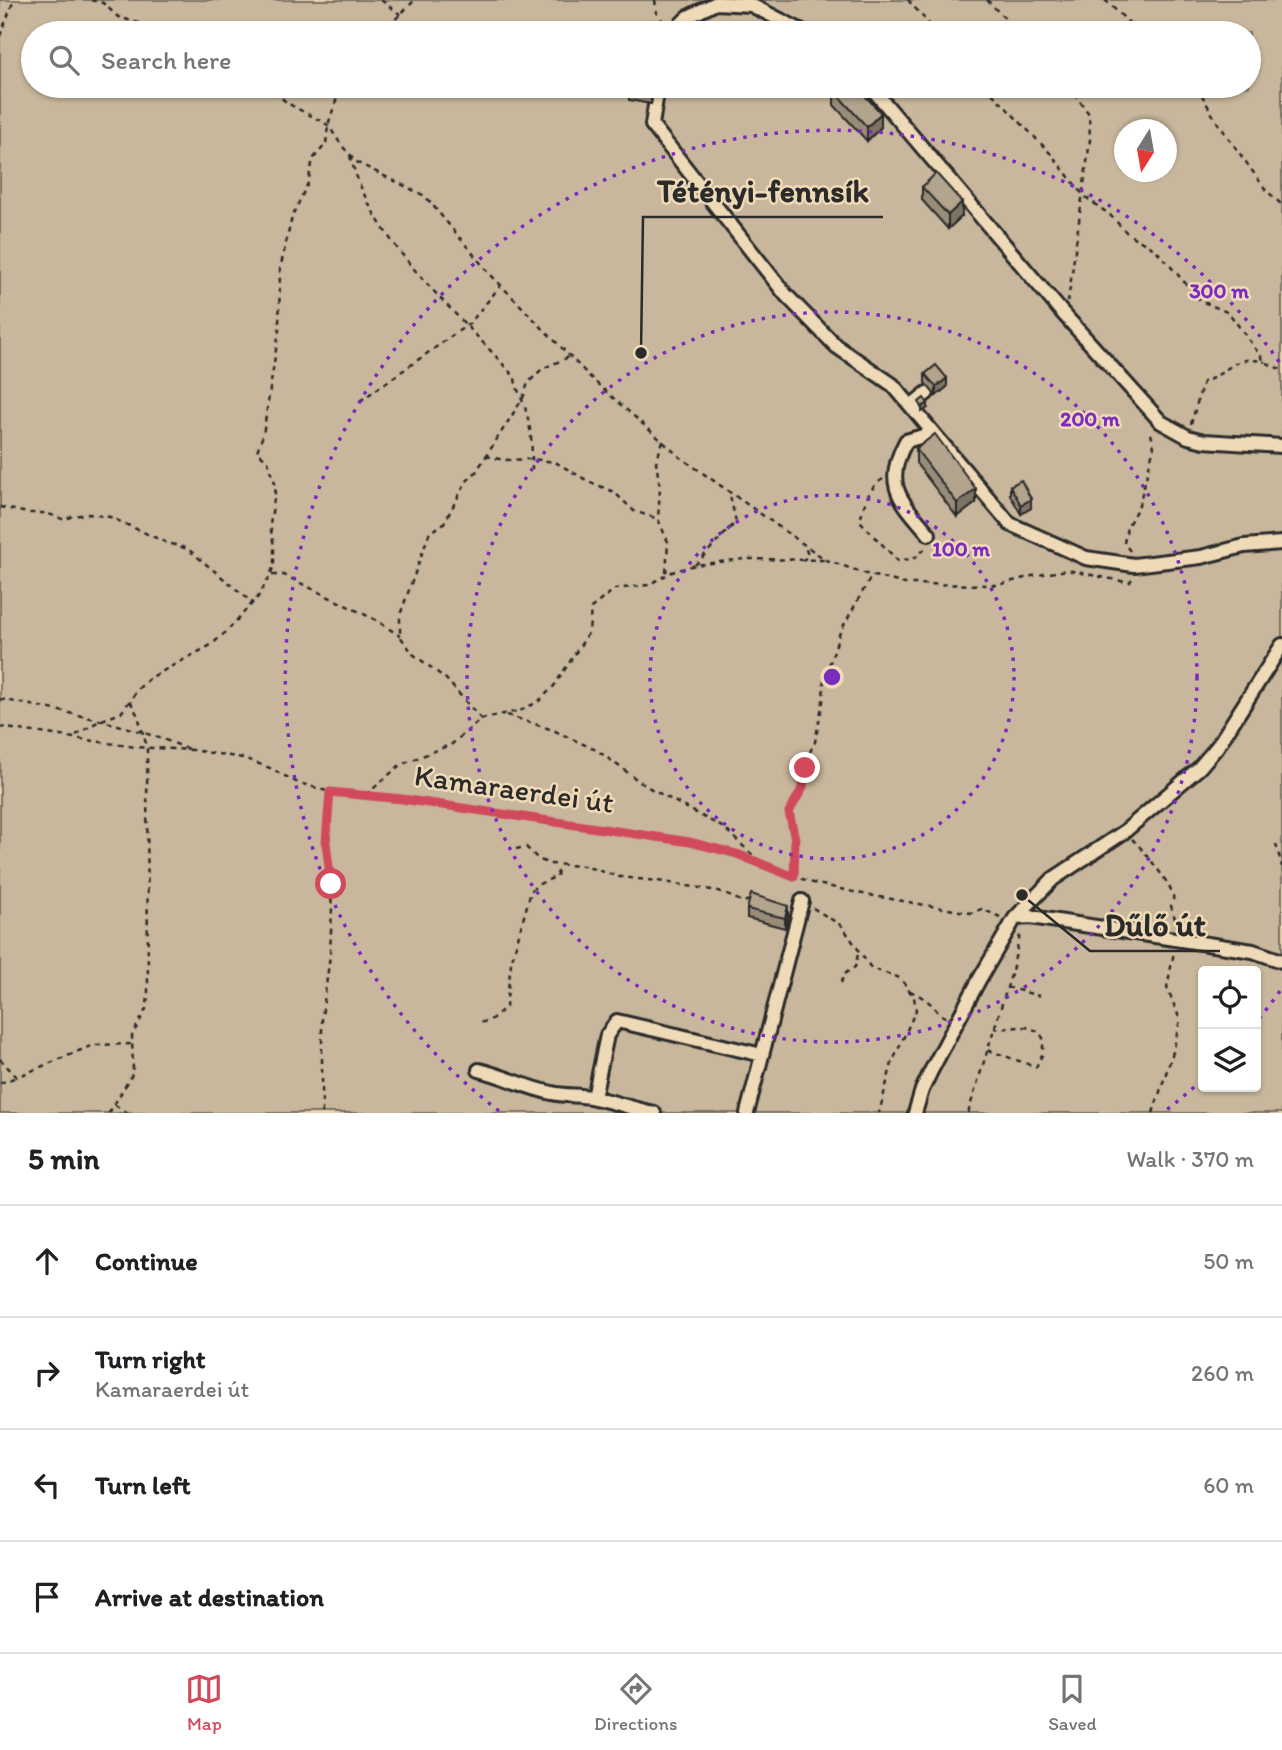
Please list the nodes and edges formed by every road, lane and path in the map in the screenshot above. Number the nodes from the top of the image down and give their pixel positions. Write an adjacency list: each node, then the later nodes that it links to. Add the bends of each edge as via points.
1 (14, 0): 20 (path)
2 (91, 0): 12 (path)
3 (381, 0): 11 (path)
4 (405, 0): 10 (path)
5 (415, 0): 10 (path)
6 (656, 0): 14 (path)
7 (908, 0): 17 (path)
8 (987, 0): 18 (path)
9 (1105, 0): 19 (path)
10 (408, 7): 11 (path)
11 (401, 15): 13 (path)
12 (132, 21)
13 (395, 21)
14 (663, 21)
15 (684, 21): 16 (street, via 716,3 751,5)
16 (782, 21)
17 (926, 21)
18 (1007, 21)
19 (1127, 21)
20 (0, 36)
21 (281, 98): 28 (path)
22 (337, 98): 28 (path)
23 (656, 98): 41 (street, via 652,125 786,295 836,346 893,385)
24 (880, 98): 33 (street)
25 (997, 98): 30 (path)
26 (1078, 98): 30 (path, via 1089,114)
27 (1205, 98): 31 (path, via 1266,190)
28 (328, 125): 29 (path); 61 (path, via 326,144 313,159 308,184 292,217 280,269 279,330 257,451 268,461 276,486 270,525 274,546)
29 (350, 156): 32 (path, via 425,196); 34 (path, via 357,182 392,243)
30 (1084, 196): 33 (path); 36 (path, via 1128,234 1156,250 1201,301 1229,313)
31 (1282, 205)
32 (501, 285): 34 (path); 35 (path)
33 (1066, 317): 42 (street)
34 (467, 326): 39 (path, via 515,378); 40 (path)
35 (571, 356): 39 (path, via 542,369 528,383); 45 (path)
36 (1265, 362): 37 (path); 43 (path, via 1241,360 1203,382)
37 (1282, 370)
38 (927, 393): 41 (street)
39 (523, 398): 47 (path); 48 (path)
40 (360, 401)
41 (911, 406): 44 (street)
42 (1151, 411): 43 (street); 60 (path, via 1154,447 1124,543)
43 (1188, 437): 46 (street, via 1217,444)
44 (939, 440): 50 (street, via 923,436 906,441); 60 (street, via 1010,524 1086,558)
45 (663, 442): 51 (path); 53 (path, via 656,462)
46 (1282, 446)
47 (486, 456): 48 (path); 65 (path, via 444,523 429,534 400,615)
48 (532, 459): 49 (path); 53 (path, via 555,462 614,492 634,511)
49 (532, 470)
50 (895, 472): 54 (street, via 896,493); 54 (path, via 875,484 860,521 898,561 915,558 932,542)
51 (729, 491): 56 (path); 59 (path, via 736,522)
52 (0, 507): 64 (path, via 65,520 89,514 110,517 188,549)
53 (658, 519): 62 (path, via 668,542)
54 (929, 534)
55 (1282, 543): 60 (street)
56 (804, 544): 57 (path); 58 (path, via 808,556)
57 (826, 560): 58 (path); 63 (path)
58 (803, 561): 59 (path, via 744,559)
59 (695, 565): 62 (path)
60 (1133, 565): 63 (path, via 1136,573 1130,582 1067,570 998,585 905,584)
61 (271, 575): 64 (path); 65 (path, via 284,575)
62 (666, 575): 69 (path, via 648,585 615,589 591,608 589,632 554,686 533,705)
63 (872, 575): 85 (path, via 840,632 824,681 816,742 807,758 803,787 789,812 795,839)
64 (253, 603): 68 (path, via 211,645 150,678)
65 (400, 636): 70 (path)
66 (1282, 645): 79 (street, via 1217,747)
67 (0, 699): 71 (path)
68 (130, 701): 71 (path, via 121,713); 73 (path)
69 (503, 714): 70 (path); 83 (path, via 598,751 646,786 724,828)
70 (481, 719): 78 (path, via 452,744 400,765)
71 (99, 721): 73 (path); 74 (path)
72 (0, 727): 74 (path, Kamaraerdei út)
73 (142, 733): 75 (path); 76 (path)
74 (75, 736): 75 (path, Kamaraerdei út)
75 (147, 747): 76 (path, Kamaraerdei út); 100 (path, via 148,998)
76 (191, 750): 77 (path, Kamaraerdei út, via 243,758)
77 (330, 792): 78 (path, Kamaraerdei út); 111 (path, via 326,842 332,908 322,1017)
78 (366, 795): 83 (path, Kamaraerdei út, via 690,842)
79 (1124, 832): 88 (street, via 1053,879); 90 (path, via 1143,849 1172,891)
80 (1276, 844): 84 (path)
81 (516, 849): 82 (path, via 526,847 538,859)
82 (558, 866): 86 (path, via 592,867 620,877 718,891 743,902); 98 (path, via 557,876 531,891 511,963 506,1007 488,1022)
83 (764, 866): 85 (path, Kamaraerdei út)
84 (1282, 867)
85 (794, 877): 88 (path, Kamaraerdei út, via 903,903 971,913 982,909)
86 (757, 898)
87 (806, 903): 91 (path, via 842,926); 102 (street)
88 (1015, 918): 90 (street, via 1031,916); 115 (street, via 931,1071)
89 (1024, 928): 94 (path)
90 (1177, 939): 92 (street, via 1253,951); 117 (path, via 1167,987 1180,1020)
91 (859, 950): 93 (path, via 855,967 844,974); 95 (path, via 872,968 900,978)
92 (1282, 961)
93 (841, 983)
94 (1007, 987): 96 (path); 99 (path)
95 (910, 991): 97 (path); 114 (path, via 916,1010 892,1063)
96 (1039, 996)
97 (946, 1017)
98 (481, 1022)
99 (994, 1028): 101 (path); 101 (path, via 1035,1029 1043,1038 1043,1053 1036,1067)
100 (131, 1044): 105 (path, via 82,1048); 108 (path, via 133,1073)
101 (987, 1049): 116 (path)
102 (762, 1055): 107 (street, via 617,1021 607,1035); 113 (street)
103 (0, 1059): 105 (path)
104 (479, 1070): 107 (street, via 555,1094)
105 (17, 1077): 106 (path)
106 (0, 1083)
107 (594, 1098): 112 (street)
108 (115, 1105): 109 (path); 110 (path)
109 (109, 1113)
110 (127, 1113)
111 (322, 1113)
112 (654, 1113)
113 (747, 1113)
114 (879, 1113)
115 (915, 1113)
116 (968, 1113)
117 (1153, 1113)

